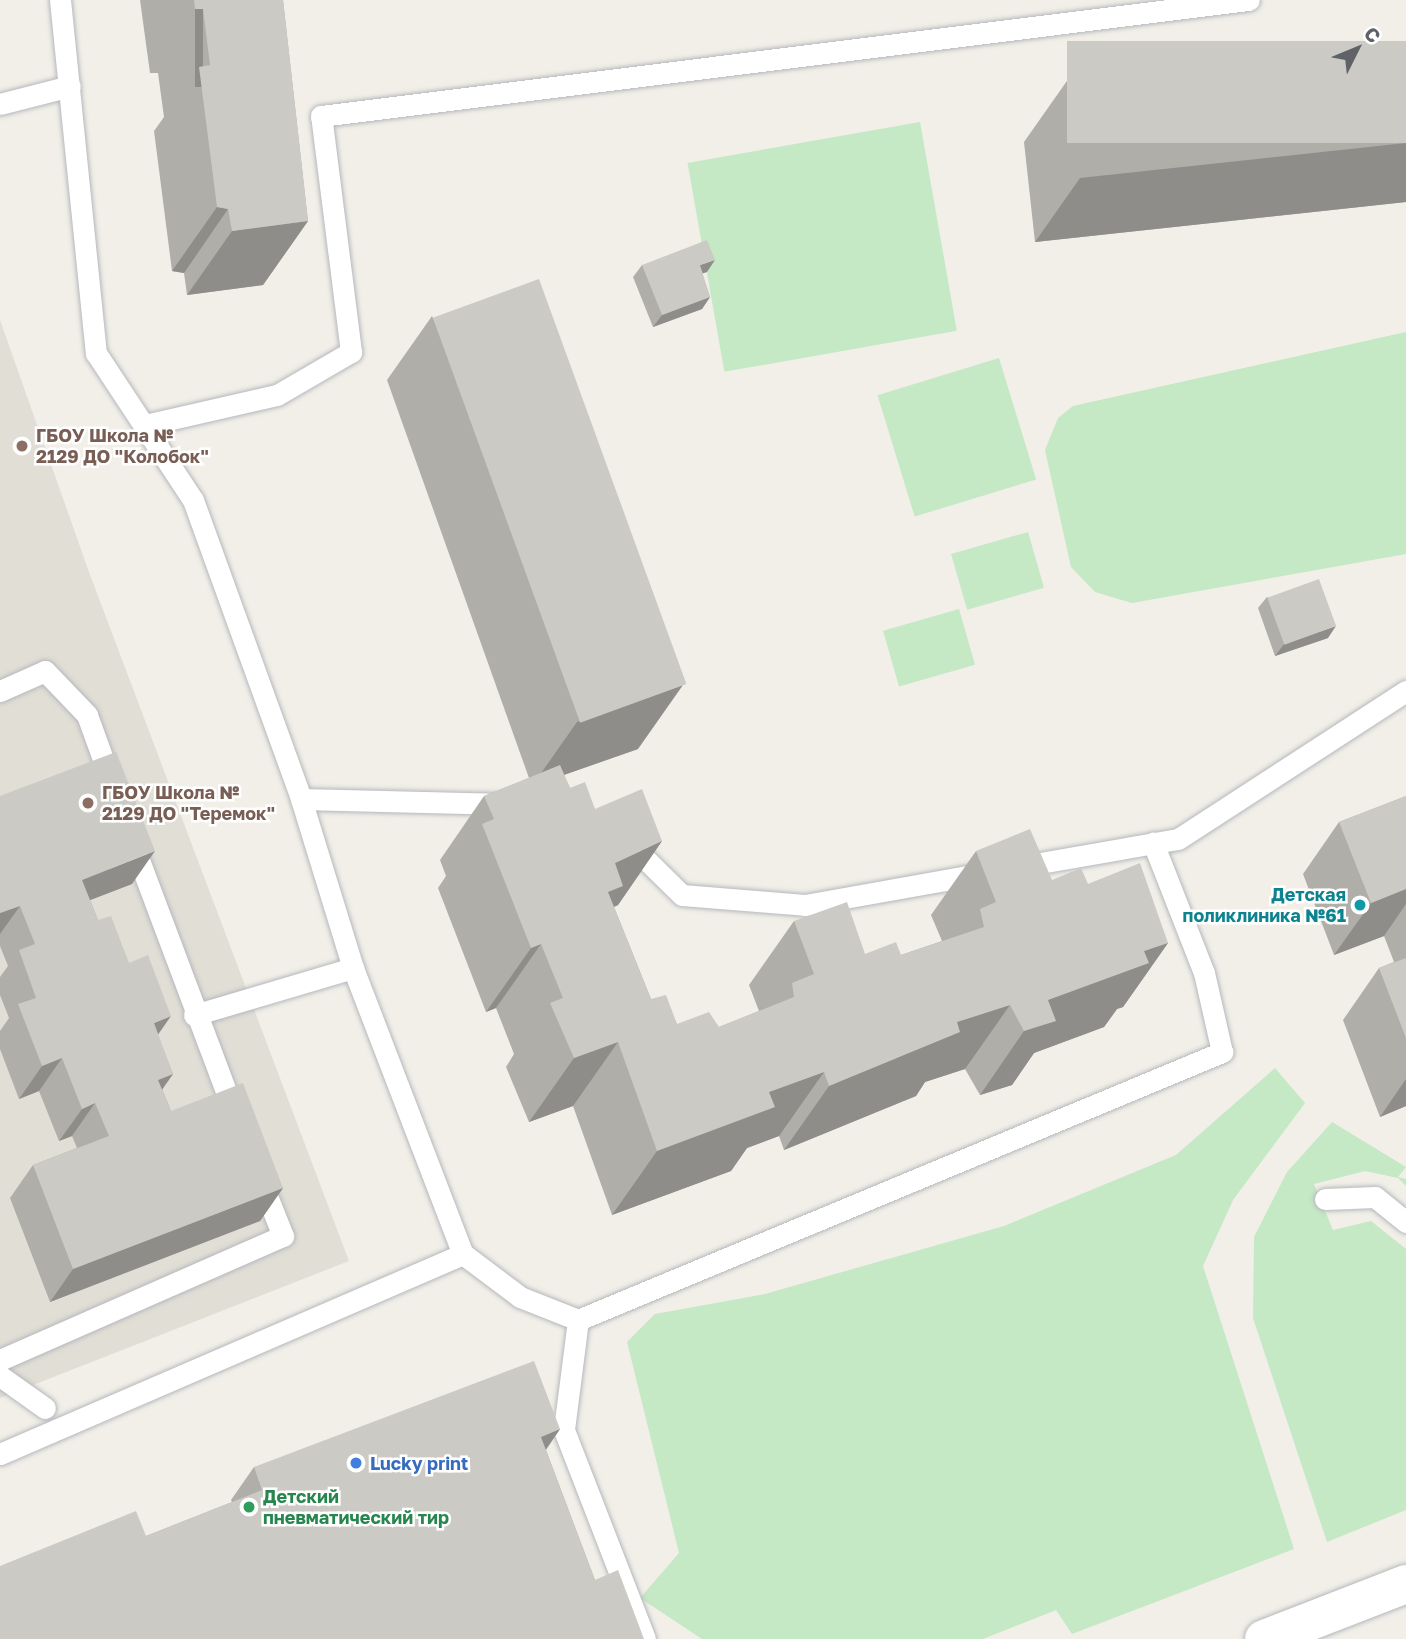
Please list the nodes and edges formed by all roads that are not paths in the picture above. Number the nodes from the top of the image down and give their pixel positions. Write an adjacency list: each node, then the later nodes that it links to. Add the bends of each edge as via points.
1 (60, 0): 3 (lane)
2 (1249, 0): 5 (lane, via 321,116 351,352 277,395)
3 (70, 86): 4 (lane); 5 (lane, via 96,353)
4 (0, 104)
5 (145, 425): 8 (lane, via 193,500)
6 (0, 691): 13 (lane, via 46,671 87,715)
7 (1406, 691): 11 (lane, via 1178,839)
8 (301, 799): 9 (lane); 12 (lane)
9 (526, 805)
10 (613, 827): 11 (lane, via 682,895 806,905)
11 (1153, 843): 19 (lane, via 1204,973 1222,1052)
12 (353, 968): 13 (lane); 18 (lane)
13 (194, 1015): 14 (lane)
14 (241, 1132)
15 (252, 1158): 20 (lane, via 283,1236)
16 (1325, 1199): 17 (lane, via 1375,1197)
17 (1406, 1222)
18 (463, 1254): 19 (lane, via 520,1297); 23 (lane)
19 (579, 1320): 25 (lane, via 564,1430)
20 (0, 1360)
21 (0, 1376): 22 (lane)
22 (46, 1408)
23 (0, 1454)
24 (1406, 1584): 26 (main road)
25 (645, 1639)
26 (1264, 1639)

